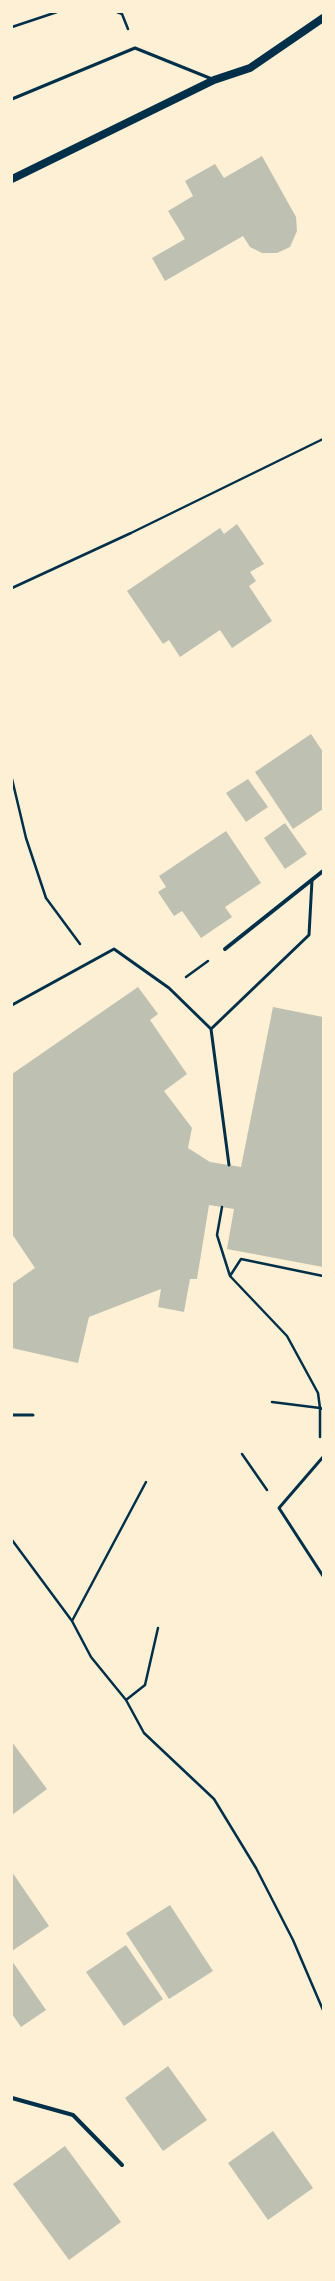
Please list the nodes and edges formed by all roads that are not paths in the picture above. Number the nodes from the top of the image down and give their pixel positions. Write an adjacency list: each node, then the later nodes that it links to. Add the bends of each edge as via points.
1 (323, 18): 2 (main road, via 250,68)
2 (214, 80): 3 (lane, via 136,48); 4 (main road)
3 (12, 98)
4 (12, 179)
5 (323, 871): 6 (street)
6 (312, 879): 7 (street); 9 (lane, via 309,935)
7 (225, 949)
8 (12, 1005): 9 (lane, via 114,949 169,988)
9 (211, 1029): 10 (lane)
10 (228, 1165)
11 (12, 1415): 12 (lane)
12 (33, 1415)
13 (323, 1457): 14 (lane, via 279,1508)
14 (323, 1576)
15 (12, 2098): 16 (street, via 73,2115)
16 (122, 2165)

